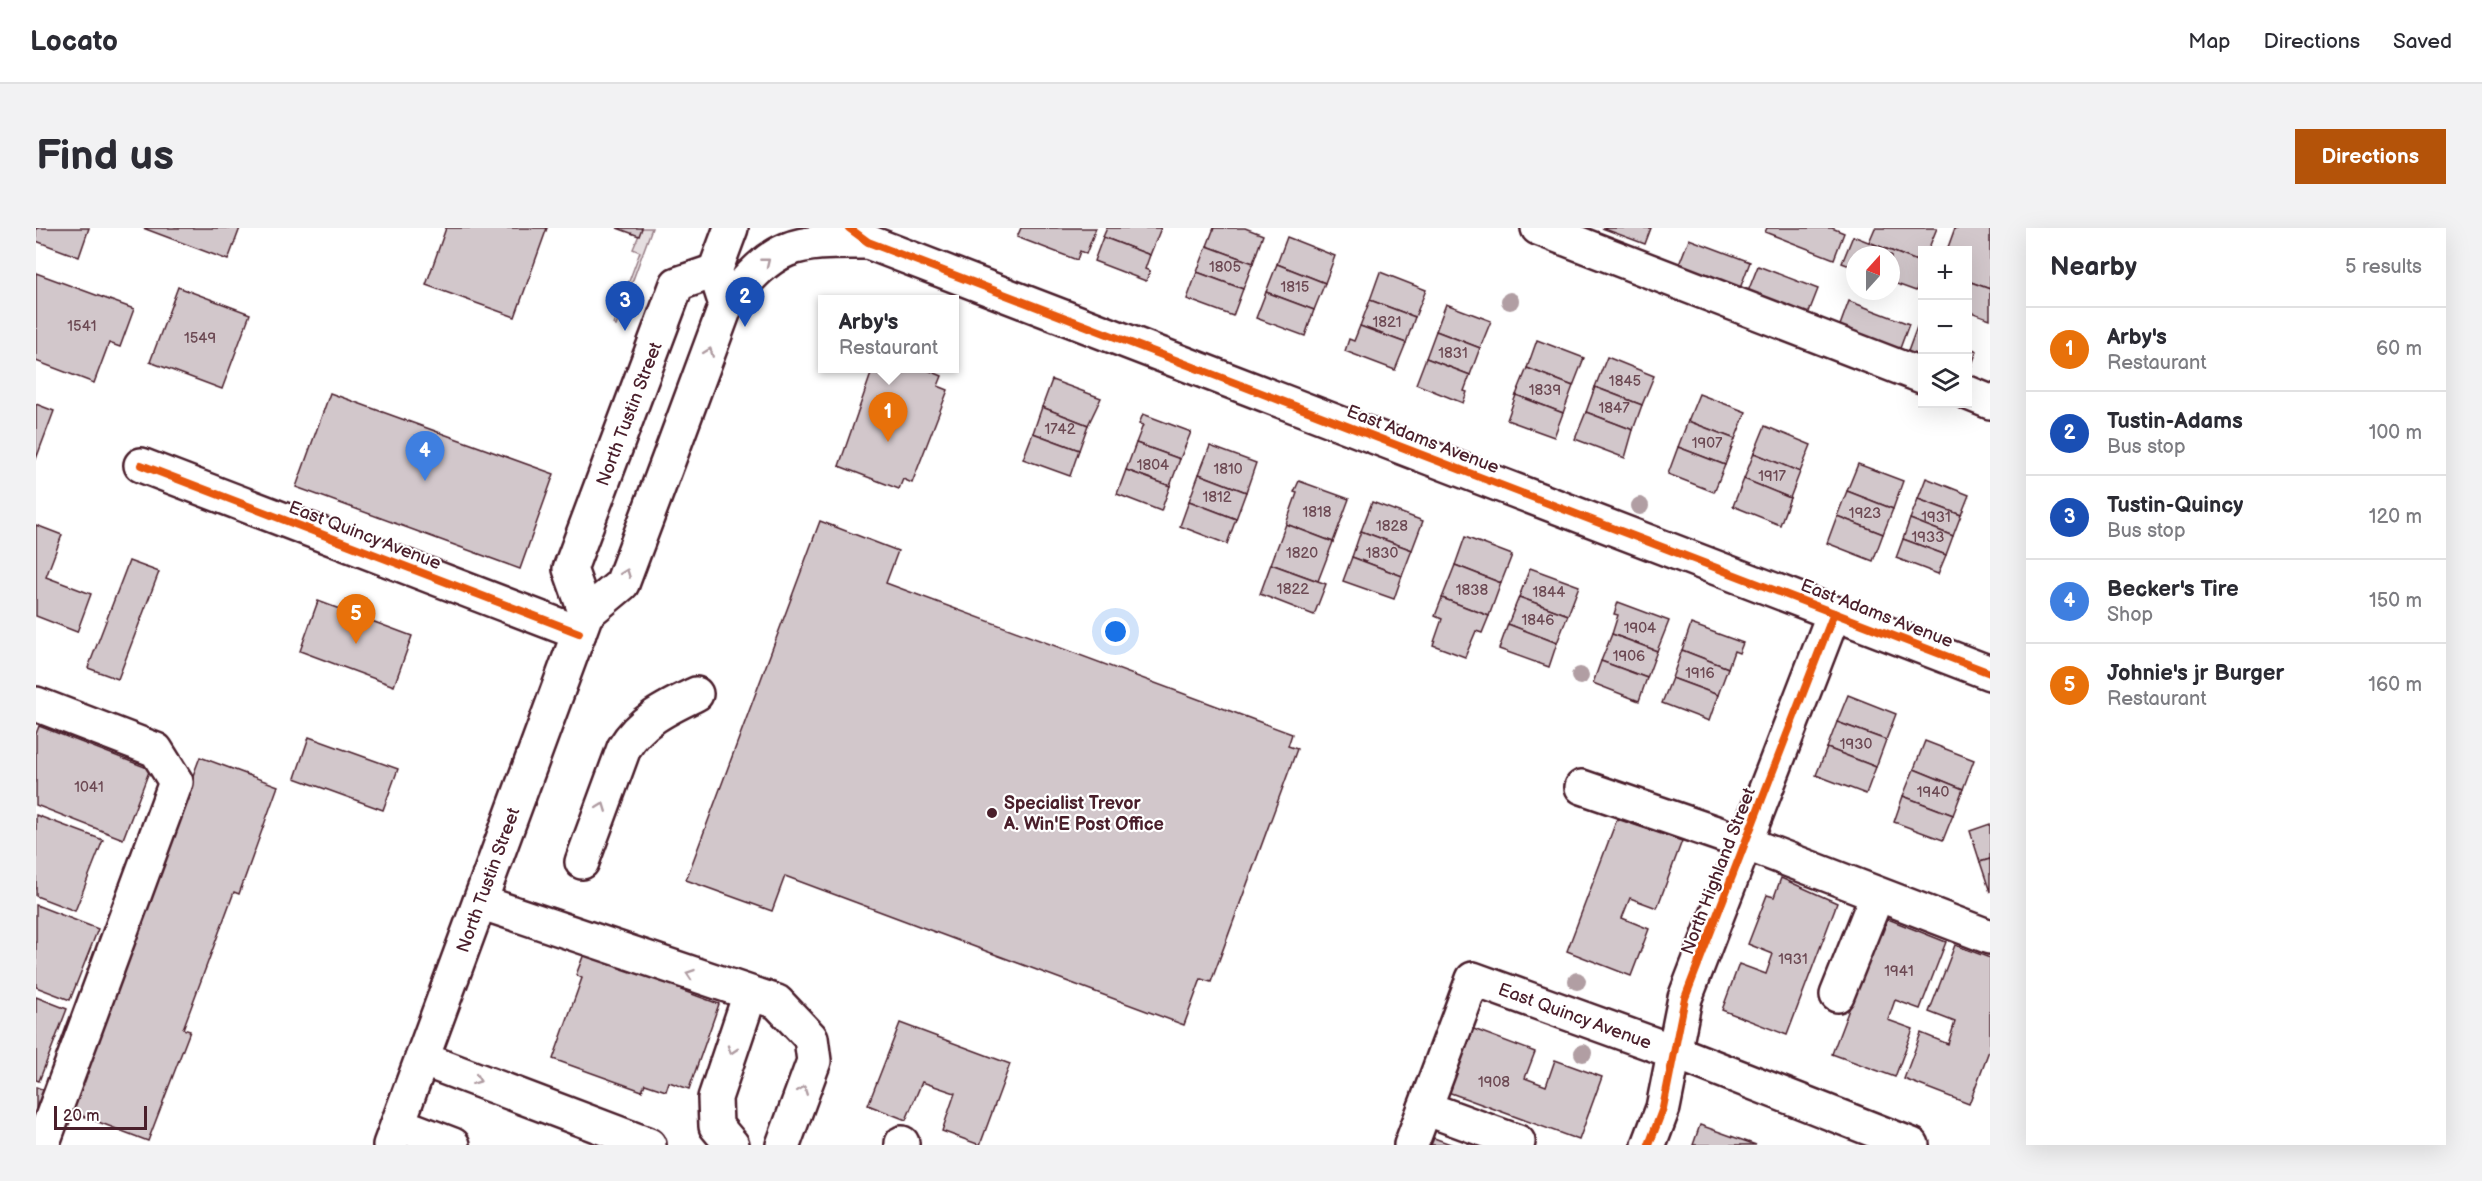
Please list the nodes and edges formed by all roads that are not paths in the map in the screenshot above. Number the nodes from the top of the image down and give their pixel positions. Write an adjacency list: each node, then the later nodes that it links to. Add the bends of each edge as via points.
1 (731, 228): 4 (street)
2 (1538, 228): 6 (street)
3 (859, 235): 5 (street, East Adams Avenue, one-way to 3, via 757,270 792,246); 10 (street, East Adams Avenue)
4 (715, 271): 5 (street); 11 (street, North Tustin Street, via 677,284 570,569)
5 (726, 305): 11 (street, North Tustin Street, one-way to 5, via 622,584)
6 (1918, 374)
7 (1972, 395): 8 (street)
8 (1990, 402)
9 (141, 465): 11 (street, East Quincy Avenue)
10 (1834, 613): 12 (street, East Adams Avenue); 16 (street, North Highland Street)
11 (583, 624): 19 (street, North Tustin Street)
12 (1990, 673)
13 (696, 694): 17 (street, one-way to 13, via 632,735 652,716)
14 (36, 704): 28 (street, via 156,750 176,782)
15 (1582, 787): 16 (street)
16 (1745, 843): 18 (street); 23 (street, North Highland Street, via 1685,998)
17 (582, 862)
18 (1877, 895): 20 (street); 22 (street)
19 (480, 902): 21 (street, one-way to 19); 24 (street, North Tustin Street)
20 (1990, 937)
21 (750, 994): 31 (street, one-way to 31, via 716,1098 716,1126); 32 (street, one-way to 21, via 814,1061 811,1038 777,1002)
22 (1837, 995)
23 (1675, 1052): 25 (street, East Quincy Avenue, via 1473,979); 34 (street, North Highland Street, via 1664,1108); 35 (street, East Quincy Avenue)
24 (422, 1059): 26 (street, North Tustin Street); 30 (street, one-way to 30)
25 (1425, 1108): 27 (street); 33 (street)
26 (394, 1134): 29 (street)
27 (1518, 1142)
28 (42, 1145)
29 (453, 1145)
30 (649, 1145)
31 (732, 1145)
32 (783, 1145)
33 (1411, 1145)
34 (1649, 1145)
35 (1912, 1145)

